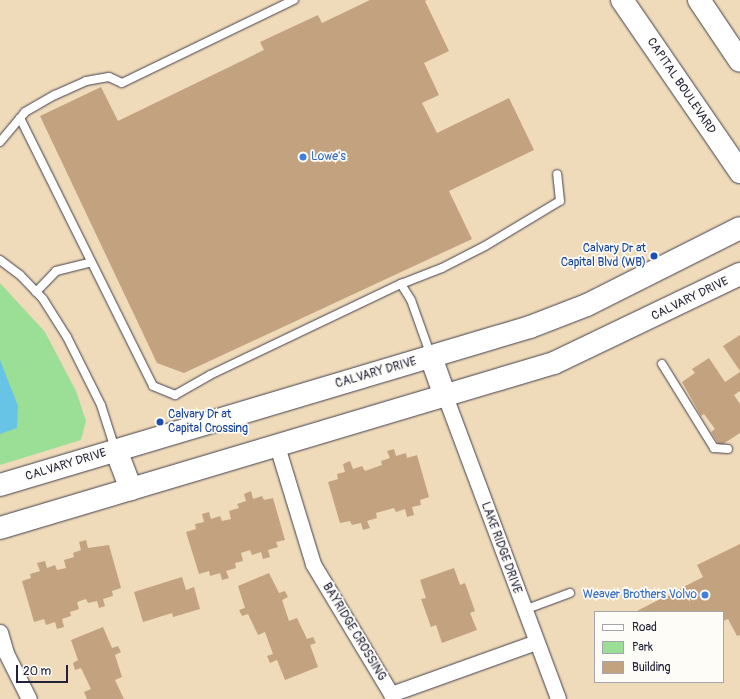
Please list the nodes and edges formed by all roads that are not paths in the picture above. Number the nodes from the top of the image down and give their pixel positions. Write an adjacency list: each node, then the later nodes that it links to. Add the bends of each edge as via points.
1 (294, 0): 5 (lane, via 122,83 109,77 86,81 33,108)
2 (622, 0): 7 (main road, CAPITAL BOULEVARD)
3 (699, 0): 4 (main road)
4 (740, 61)
5 (20, 118): 6 (lane); 11 (lane)
6 (0, 142)
7 (740, 172)
8 (557, 174): 13 (lane, via 560,201 485,246 442,268)
9 (740, 228): 15 (main road, CALVARY DRIVE, via 580,308 530,327)
10 (0, 260): 14 (lane, via 20,275)
11 (91, 262): 13 (lane, via 153,386 175,395 210,375); 14 (lane, via 56,271)
12 (740, 274): 17 (main road, CALVARY DRIVE, via 554,363)
13 (401, 284): 15 (lane, via 411,300)
14 (36, 292): 20 (lane, via 67,337 95,391)
15 (431, 357): 17 (main road); 20 (main road, CALVARY DRIVE)
16 (662, 364): 19 (lane, via 714,448)
17 (445, 396): 18 (main road, CALVARY DRIVE); 25 (street, LAKE RIDGE DRIVE)
18 (277, 446): 22 (main road, CALVARY DRIVE); 27 (street, BAYRIDGE CROSSING, via 313,564 391,694)
19 (728, 449)
20 (116, 450): 21 (main road, CALVARY DRIVE); 22 (main road)
21 (0, 485)
22 (131, 489): 23 (main road, CALVARY DRIVE)
23 (0, 528)
24 (570, 593): 25 (lane)
25 (524, 610): 27 (street, LAKE RIDGE DRIVE)
26 (0, 632): 28 (street, via 6,653)
27 (536, 642): 29 (street, LAKE RIDGE DRIVE)
28 (29, 699)
29 (558, 699)

